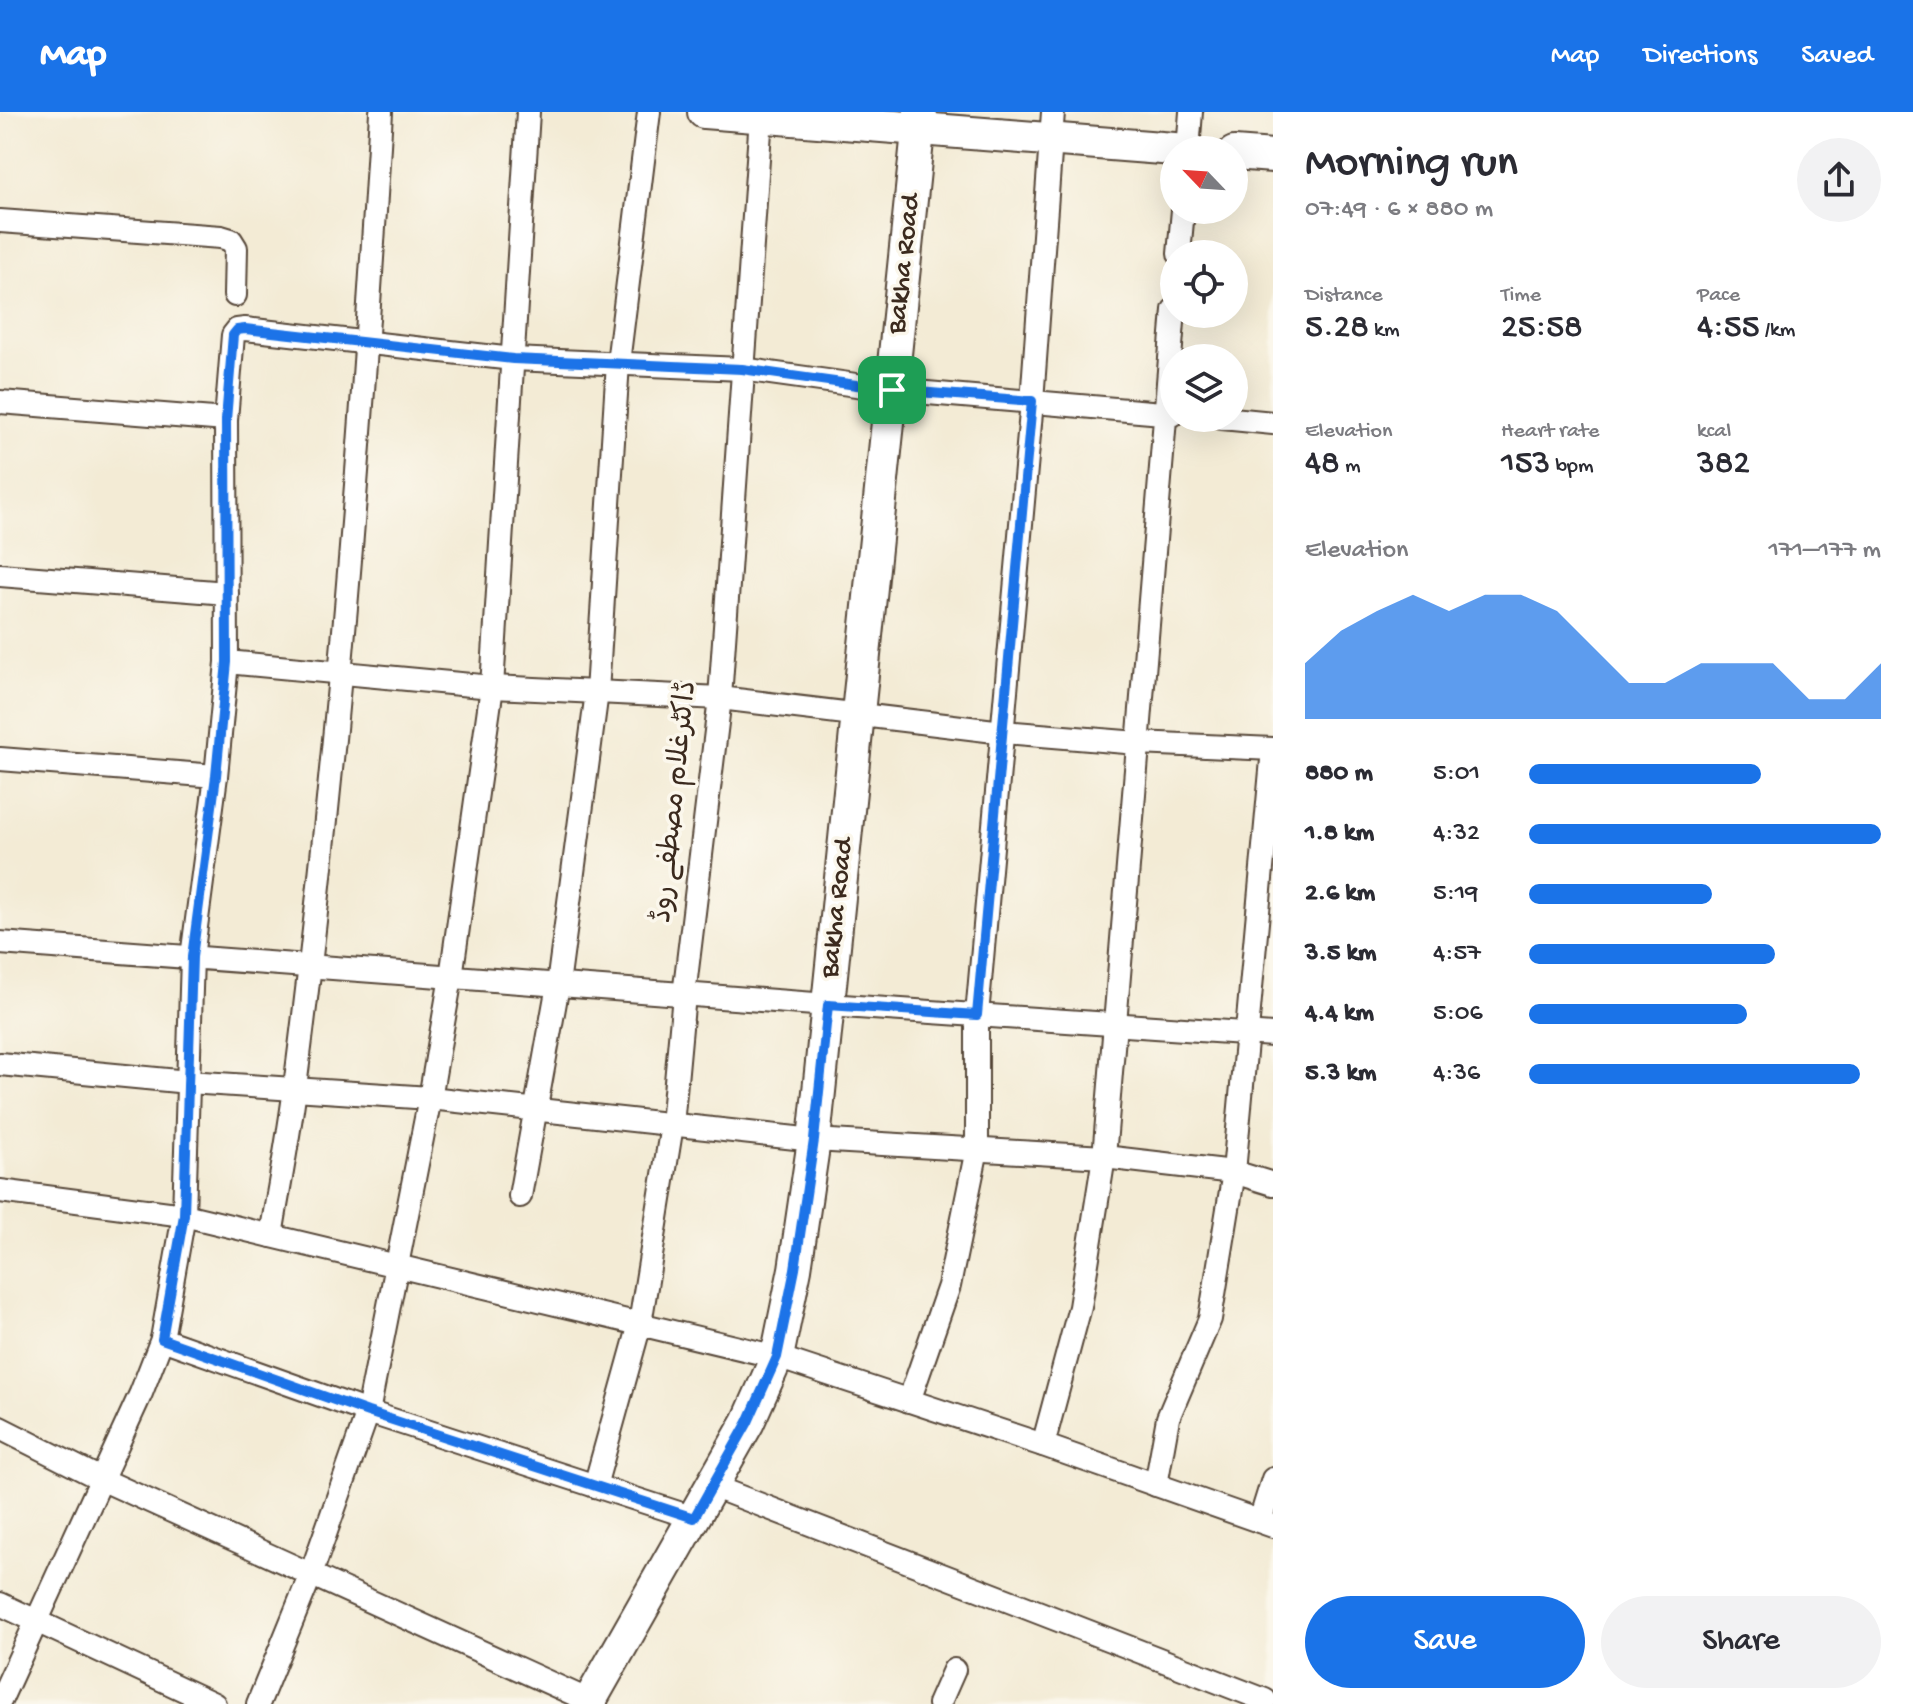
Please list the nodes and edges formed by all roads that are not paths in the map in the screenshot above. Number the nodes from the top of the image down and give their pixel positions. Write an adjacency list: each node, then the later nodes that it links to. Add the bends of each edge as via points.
1 (381, 112): 15 (street)
2 (528, 112): 16 (street)
3 (649, 112): 17 (street)
4 (704, 112): 6 (street)
5 (1191, 112): 9 (street)
6 (761, 117): 7 (street); 18 (street, ڈاکٹرغلام مصطفے روڈ)
7 (919, 121): 8 (street); 19 (street, Bakha Road)
8 (1052, 126): 10 (street); 20 (street)
9 (1188, 136)
10 (1160, 145)
11 (1248, 154): 12 (street)
12 (1273, 156)
13 (0, 221): 14 (street, via 231,240 236,248)
14 (235, 295)
15 (367, 344): 16 (street); 23 (street, via 237,330); 30 (street)
16 (513, 359): 17 (street); 31 (street)
17 (618, 363): 18 (street); 32 (street)
18 (742, 369): 19 (street); 33 (street, ڈاکٹرغلام مصطفے روڈ)
19 (892, 390): 20 (street); 34 (street, Bakha Road)
20 (1032, 401): 22 (street); 35 (street)
21 (0, 402): 23 (street)
22 (1160, 412)
23 (226, 420): 28 (street)
24 (1248, 421): 25 (street)
25 (1273, 423)
26 (1168, 432): 36 (street)
27 (0, 575): 28 (street)
28 (227, 593): 29 (street)
29 (227, 662): 30 (street); 39 (street)
30 (341, 673): 31 (street); 42 (street)
31 (492, 687): 32 (street); 43 (street)
32 (597, 692): 33 (street); 44 (street)
33 (720, 698): 34 (street); 45 (street, ڈاکٹرغلام مصطفے روڈ)
34 (859, 714): 35 (street); 46 (street, Bakha Road)
35 (1003, 732): 36 (street); 47 (street)
36 (1138, 743): 37 (street); 48 (street)
37 (1273, 749): 49 (street)
38 (0, 759): 39 (street)
39 (216, 776): 41 (street)
40 (0, 943): 41 (street)
41 (192, 957): 42 (street); 52 (street)
42 (309, 966): 43 (street); 53 (street)
43 (451, 977): 44 (street); 54 (street)
44 (558, 985): 45 (street); 55 (street)
45 (684, 995): 46 (street); 56 (street, ڈاکٹرغلام مصطفے روڈ)
46 (828, 1005): 47 (street); 57 (street, Bakha Road)
47 (977, 1015): 48 (street); 58 (street)
48 (1115, 1024): 49 (street); 59 (street)
49 (1247, 1033): 50 (street); 60 (street)
50 (1273, 1035)
51 (0, 1064): 52 (street)
52 (188, 1082): 53 (street); 64 (street)
53 (295, 1089): 54 (street); 65 (street)
54 (430, 1098): 55 (street); 66 (street)
55 (536, 1110): 56 (street); 63 (street)
56 (672, 1125): 57 (street); 67 (street, ڈاکٹرغلام مصطفے روڈ)
57 (814, 1140): 58 (street); 69 (street, Bakha Road)
58 (977, 1149): 59 (street); 70 (street, via 949,1286)
59 (1104, 1157): 60 (street); 73 (street, via 1080,1307)
60 (1234, 1172): 61 (street); 76 (street, via 1210,1319 1168,1418)
61 (1273, 1184)
62 (0, 1191): 64 (street)
63 (520, 1196)
64 (184, 1215): 65 (street); 68 (street)
65 (271, 1236): 66 (street)
66 (397, 1266): 67 (street); 71 (street)
67 (640, 1324): 69 (street); 77 (street, ڈاکٹرغلام مصطفے روڈ)
68 (162, 1339): 71 (street); 74 (street)
69 (777, 1357): 70 (street); 78 (street, Bakha Road)
70 (909, 1401): 73 (street)
71 (368, 1412): 77 (street); 81 (street)
72 (0, 1428): 74 (street)
73 (1043, 1445): 76 (street)
74 (101, 1479): 81 (street); 83 (street)
75 (1273, 1479): 80 (street)
76 (1156, 1485): 80 (street)
77 (595, 1486): 79 (street)
78 (712, 1486): 79 (street, Bakha Road); 87 (street)
79 (694, 1518): 86 (street, Bakha Road)
80 (1266, 1524)
81 (311, 1574): 86 (street); 89 (street)
82 (0, 1604): 83 (street)
83 (36, 1621): 85 (street); 88 (street)
84 (954, 1670): 90 (street)
85 (0, 1701)
86 (591, 1703)
87 (1267, 1703)
88 (214, 1704)
89 (258, 1704)
90 (939, 1704)

